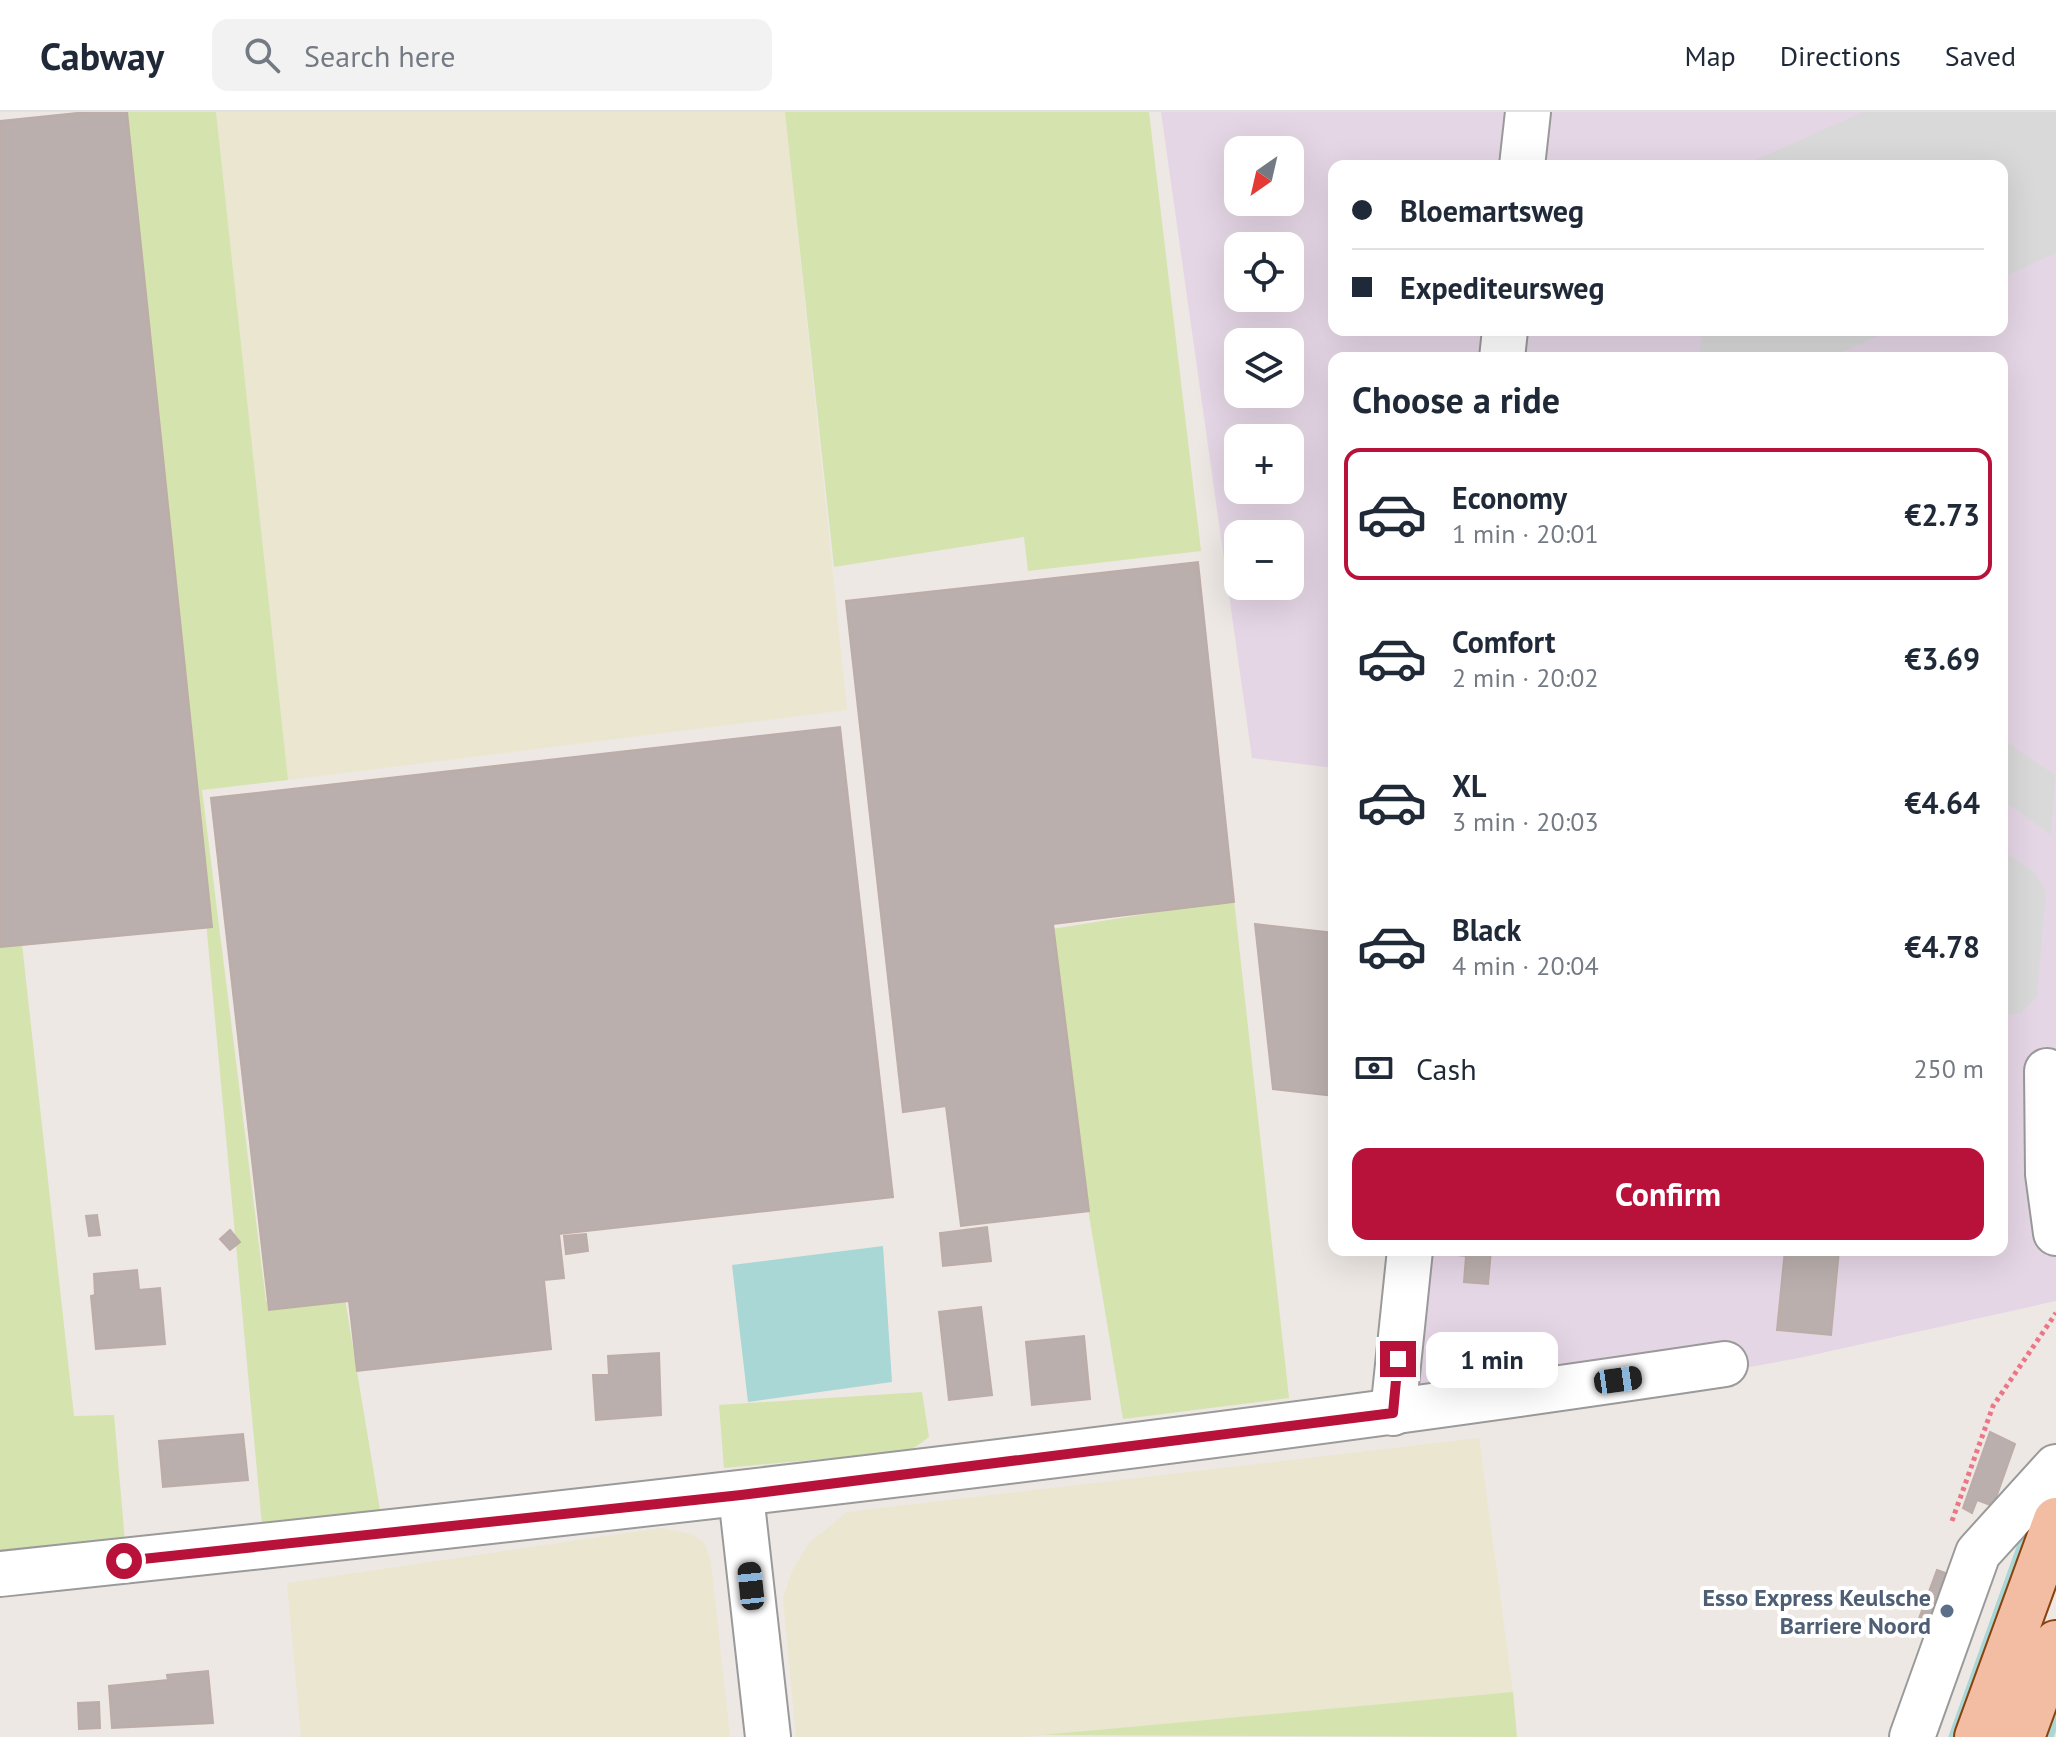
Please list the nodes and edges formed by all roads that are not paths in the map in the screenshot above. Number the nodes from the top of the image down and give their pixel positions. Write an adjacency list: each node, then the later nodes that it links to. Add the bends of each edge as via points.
1 (1528, 112): 2 (street)
2 (1523, 160)
3 (2056, 1075): 4 (street, via 2047,1071 2048,1174)
4 (2056, 1233)
5 (1409, 1256): 7 (street)
6 (1725, 1364): 7 (street)
7 (1393, 1413): 9 (street)
8 (2056, 1467): 14 (street, via 1978,1553)
9 (741, 1495): 11 (street); 13 (street)
10 (2056, 1520): 15 (main road)
11 (0, 1574)
12 (2056, 1643): 16 (main road)
13 (768, 1737)
14 (1912, 1737)
15 (1977, 1737)
16 (2022, 1737)

